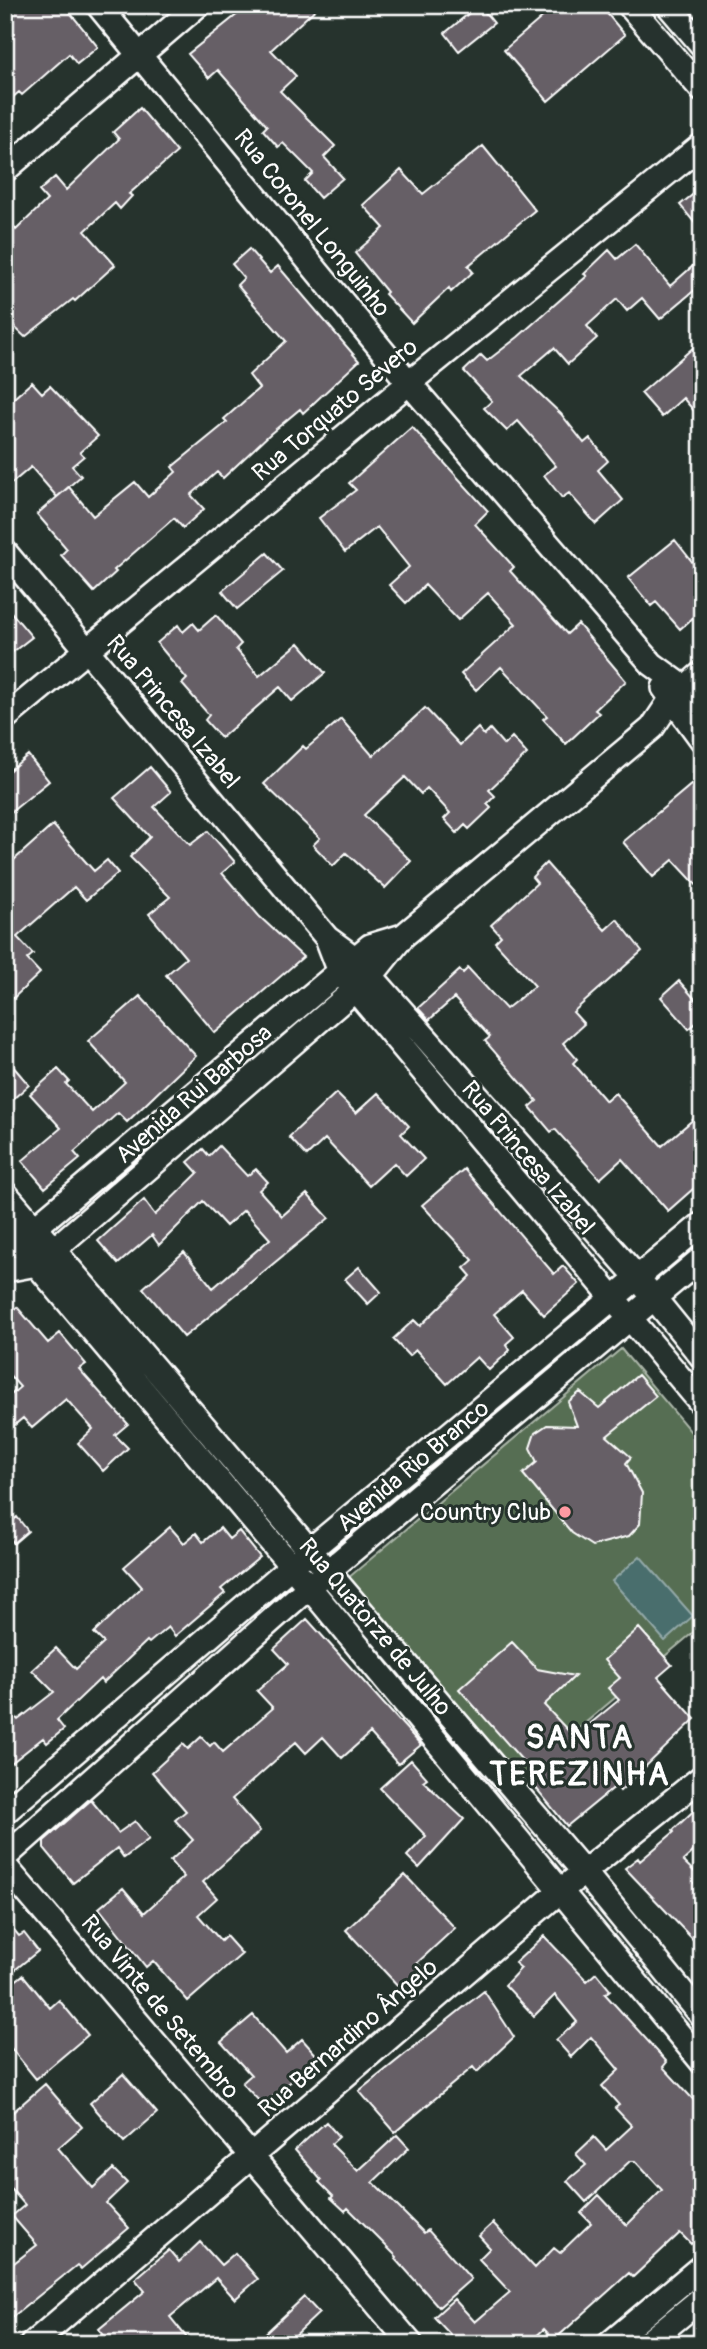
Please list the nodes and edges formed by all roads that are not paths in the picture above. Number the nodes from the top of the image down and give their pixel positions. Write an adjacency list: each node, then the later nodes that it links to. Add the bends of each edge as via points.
1 (98, 5): 6 (street, Rua Coronel Longuinho)
2 (198, 5): 6 (street)
3 (629, 5): 7 (street)
4 (668, 5): 5 (street)
5 (702, 45)
6 (141, 55): 9 (street); 10 (street, Rua Coronel Longuinho)
7 (702, 90)
8 (702, 145): 10 (street, Rua Torquato Severo)
9 (5, 170)
10 (409, 383): 12 (street, Rua Torquato Severo); 13 (street, Rua Coronel Longuinho, via 652,664)
11 (5, 552): 12 (street, Rua Princesa Izabel)
12 (87, 649): 14 (street, Rua Torquato Severo); 17 (street, Rua Princesa Izabel)
13 (692, 699): 15 (street, Rua Coronel Longuinho); 16 (street, Avenida Rui Barbosa)
14 (5, 719)
15 (702, 740)
16 (403, 936): 17 (street, Avenida Rui Barbosa, via 370,946); 18 (street, Avenida Rui Barbosa)
17 (348, 965): 18 (street, Rua Princesa Izabel); 21 (street, Avenida Rui Barbosa)
18 (363, 983): 22 (street, Avenida Rui Barbosa); 25 (street, Rua Princesa Izabel); 27 (street, Rua Princesa Izabel)
19 (5, 1193): 21 (street, Rua Quatorze de Julho)
20 (702, 1224): 25 (street, Avenida Rio Branco)
21 (16, 1239): 22 (street, Rua Quatorze de Julho)
22 (45, 1257): 24 (street); 35 (street, Rua Quatorze de Julho); 36 (street, Rua Quatorze de Julho)
23 (702, 1258): 26 (street, Avenida Rio Branco)
24 (5, 1270)
25 (637, 1277): 26 (street, Rua Princesa Izabel); 27 (street, Avenida Rio Branco)
26 (653, 1298): 28 (street, Avenida Rio Branco); 29 (street, Rua Princesa Izabel)
27 (611, 1299): 28 (street, Rua Princesa Izabel); 30 (street, Avenida Rio Branco)
28 (629, 1319): 31 (street, Avenida Rio Branco); 32 (street, Rua Princesa Izabel)
29 (702, 1357)
30 (536, 1361): 31 (street); 33 (street, Avenida Rio Branco)
31 (553, 1382): 34 (street, Avenida Rio Branco)
32 (702, 1405)
33 (388, 1485): 34 (street); 35 (street, Avenida Rio Branco)
34 (407, 1506): 37 (street, Avenida Rio Branco)
35 (309, 1551): 36 (street, Avenida Rio Branco); 37 (street, Rua Quatorze de Julho)
36 (292, 1567): 37 (street, Rua Quatorze de Julho); 43 (street, Avenida Rio Branco)
37 (318, 1580): 38 (street, Rua Quatorze de Julho); 39 (street, Rua Quatorze de Julho); 44 (street, Avenida Rio Branco)
38 (418, 1679): 39 (street); 40 (street, Rua Quatorze de Julho)
39 (398, 1696): 41 (street, Rua Quatorze de Julho)
40 (484, 1756): 41 (street); 46 (street, Rua Quatorze de Julho)
41 (460, 1772): 47 (street, Rua Quatorze de Julho)
42 (702, 1777): 46 (street, Rua Bernardino Ângelo)
43 (5, 1812)
44 (5, 1857)
45 (5, 1866): 52 (street, Rua Vinte de Setembro)
46 (584, 1872): 47 (street, Rua Bernardino Ângelo); 48 (street, Rua Quatorze de Julho)
47 (559, 1892): 49 (street, Rua Quatorze de Julho); 52 (street, Rua Bernardino Ângelo)
48 (662, 1966): 49 (street); 50 (street, Rua Quatorze de Julho)
49 (637, 1985): 51 (street, Rua Quatorze de Julho)
50 (702, 2016)
51 (702, 2062)
52 (251, 2155): 55 (street, Rua Bernardino Ângelo); 56 (street, Rua Vinte de Setembro)
53 (702, 2266): 57 (street)
54 (702, 2298): 58 (street)
55 (32, 2344)
56 (411, 2344)
57 (609, 2344)
58 (646, 2344)

